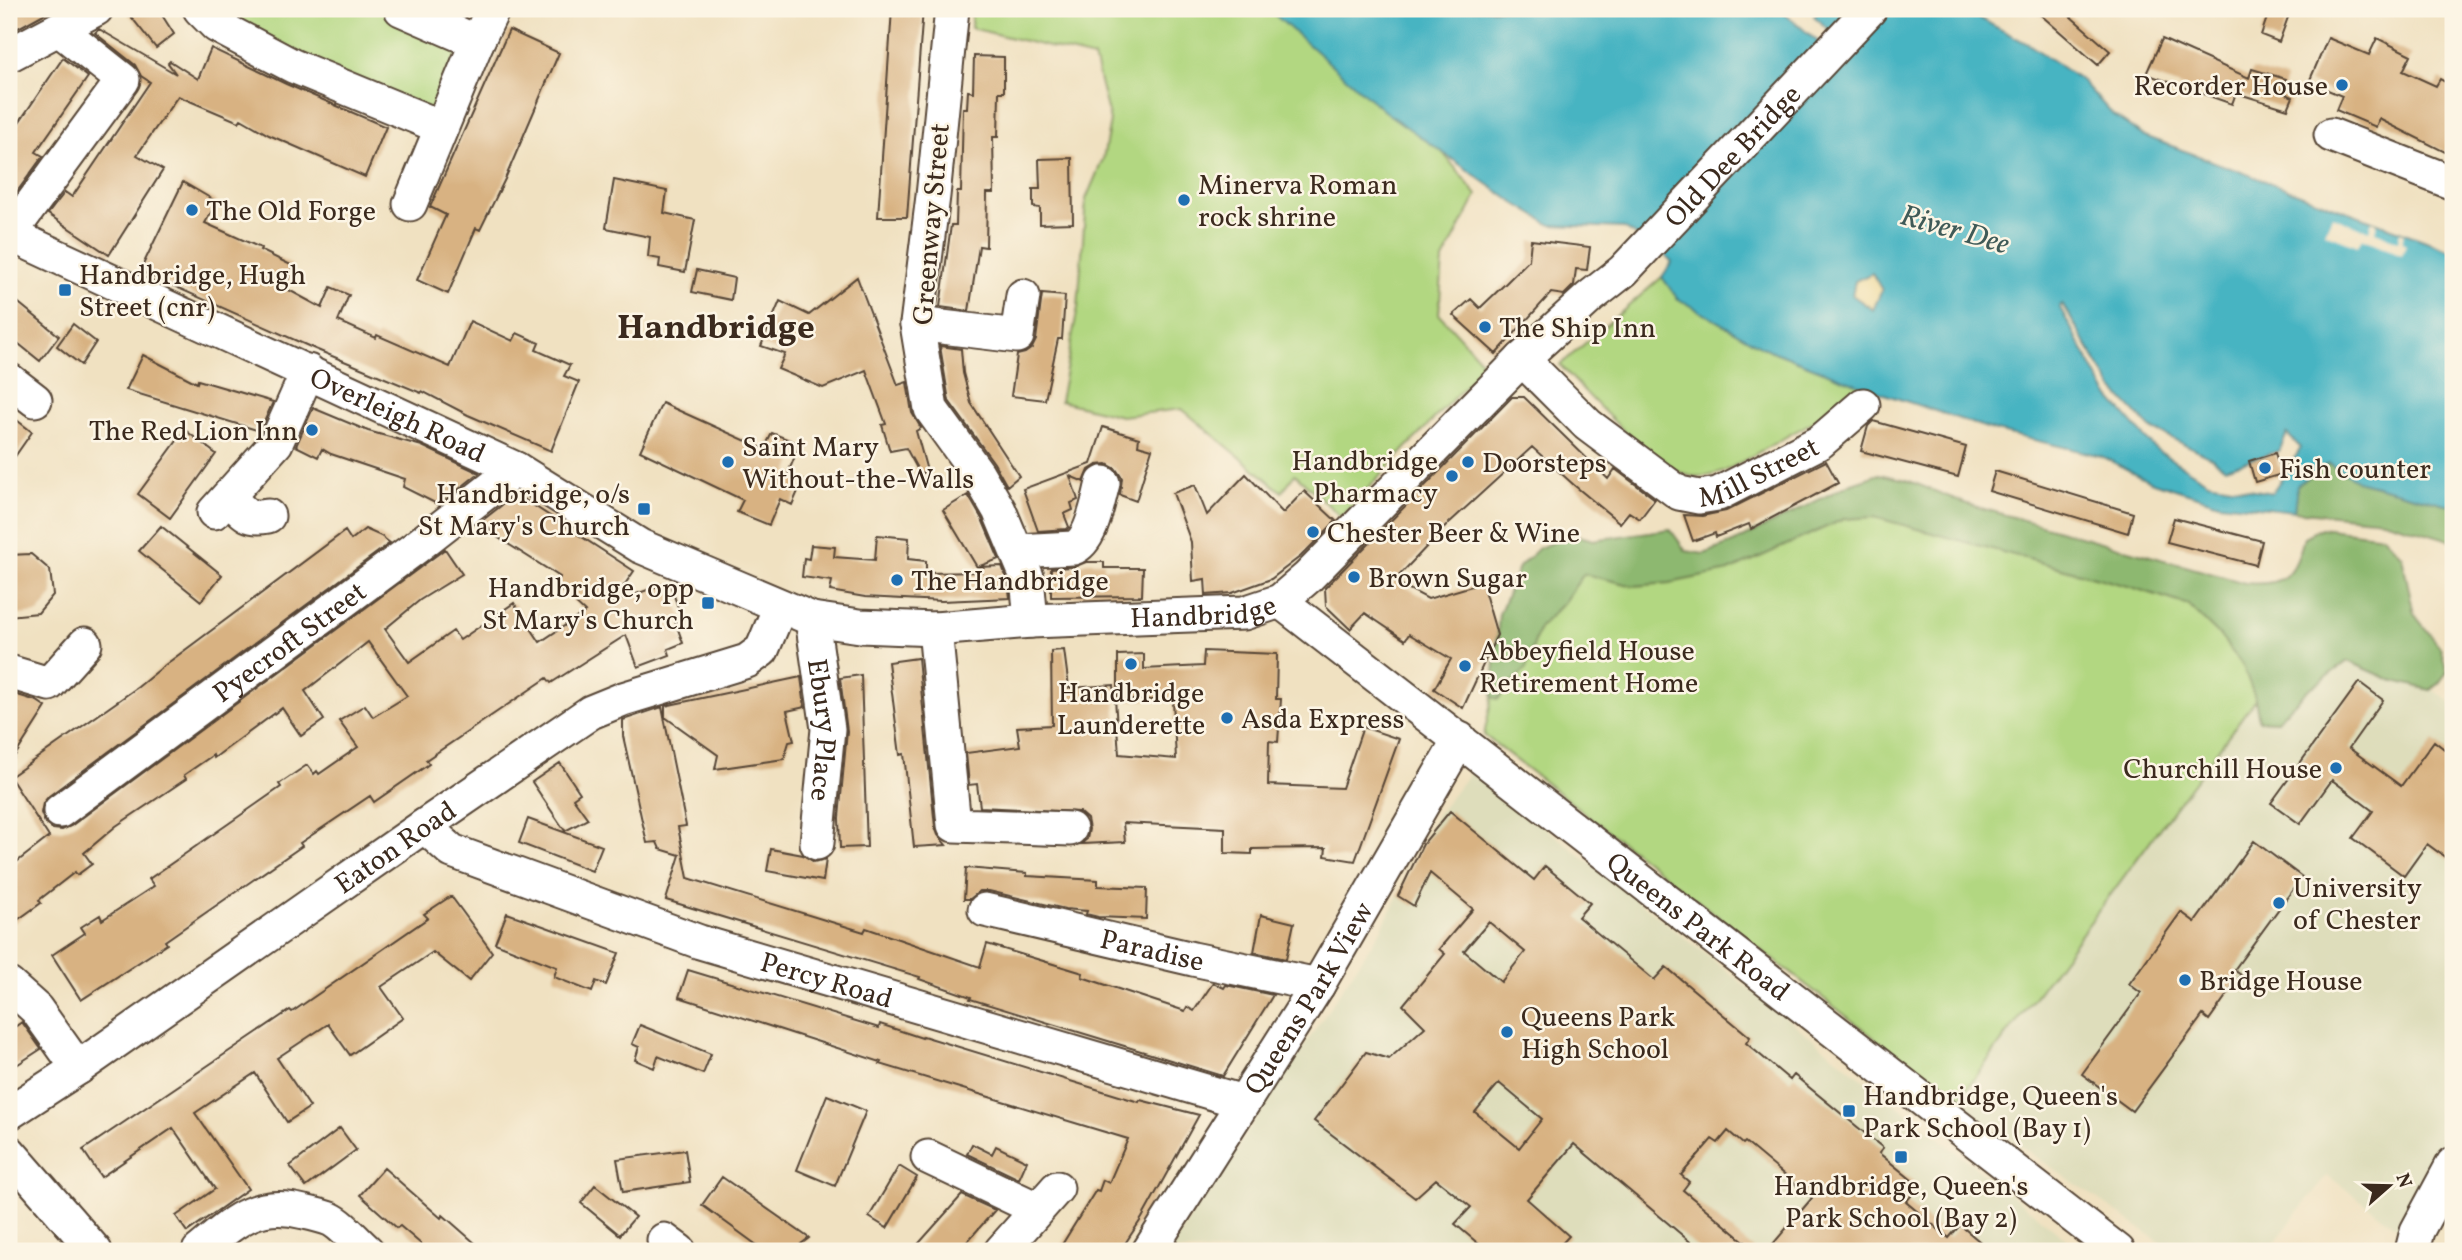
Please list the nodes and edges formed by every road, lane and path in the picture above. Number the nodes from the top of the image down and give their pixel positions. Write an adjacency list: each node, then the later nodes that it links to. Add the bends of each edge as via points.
1 (96, 9): 7 (street)
2 (201, 9): 10 (street, via 217,26 293,66)
3 (401, 9): 8 (street)
4 (493, 9): 8 (street)
5 (952, 9): 17 (street, Greenway Street)
6 (1870, 9): 15 (street, Old Dee Bridge)
7 (60, 30): 9 (street); 14 (street, via 123,80)
8 (477, 42): 10 (street)
9 (9, 55)
10 (441, 127): 13 (street)
11 (2344, 134): 12 (street)
12 (2453, 183)
13 (410, 204)
14 (9, 234): 19 (street, Overleigh Road)
15 (1602, 288): 18 (street, Handbridge)
16 (1023, 296): 17 (street, via 1017,336)
17 (918, 324): 26 (street, Greenway Street, via 931,409 978,474)
18 (1522, 359): 22 (street, Mill Street, via 1588,425 1679,494 1699,497 1718,494 1820,442); 27 (street, Handbridge)
19 (308, 371): 23 (street, Overleigh Road); 25 (street, via 276,443 221,504 256,518)
20 (9, 380): 21 (street)
21 (35, 400)
22 (1863, 405)
23 (516, 469): 28 (street, Overleigh Road, via 640,546); 35 (street, Pyecroft Street)
24 (1103, 482): 26 (street, via 1087,538 1080,545)
25 (268, 516)
26 (1017, 551): 30 (street, Greenway Street, via 1027,577)
27 (1280, 601): 30 (street, Handbridge, via 1244,613); 34 (street, Queens Park Road)
28 (780, 607): 29 (street, Handbridge); 36 (street, Eaton Road, via 762,650 747,661 591,712)
29 (812, 619): 31 (street, Handbridge); 38 (street, Ebury Place, via 828,729)
30 (1031, 621): 31 (street, Handbridge)
31 (935, 629): 37 (street, via 954,825)
32 (85, 644): 33 (street, via 49,684)
33 (9, 671)
34 (1460, 739): 41 (street, Queens Park View); 53 (street, Queens Park Road)
35 (60, 811)
36 (424, 826): 42 (street, Eaton Road); 43 (street, Percy Road, via 452,851 700,942)
37 (1070, 829)
38 (817, 843)
39 (985, 910): 41 (street, Paradise)
40 (9, 985): 42 (street, via 36,1009)
41 (1318, 985): 43 (street, Queens Park View)
42 (78, 1068): 44 (street, Eaton Road)
43 (1243, 1102): 52 (street, Queens Park View)
44 (9, 1113)
45 (9, 1152): 48 (street)
46 (928, 1157): 51 (street, via 1047,1199)
47 (2453, 1164): 54 (street, via 2417,1231)
48 (89, 1249)
49 (200, 1251): 50 (street, via 233,1223 268,1208 332,1220)
50 (367, 1251)
51 (1001, 1251)
52 (1149, 1251)
53 (2118, 1251)
54 (2412, 1251)

